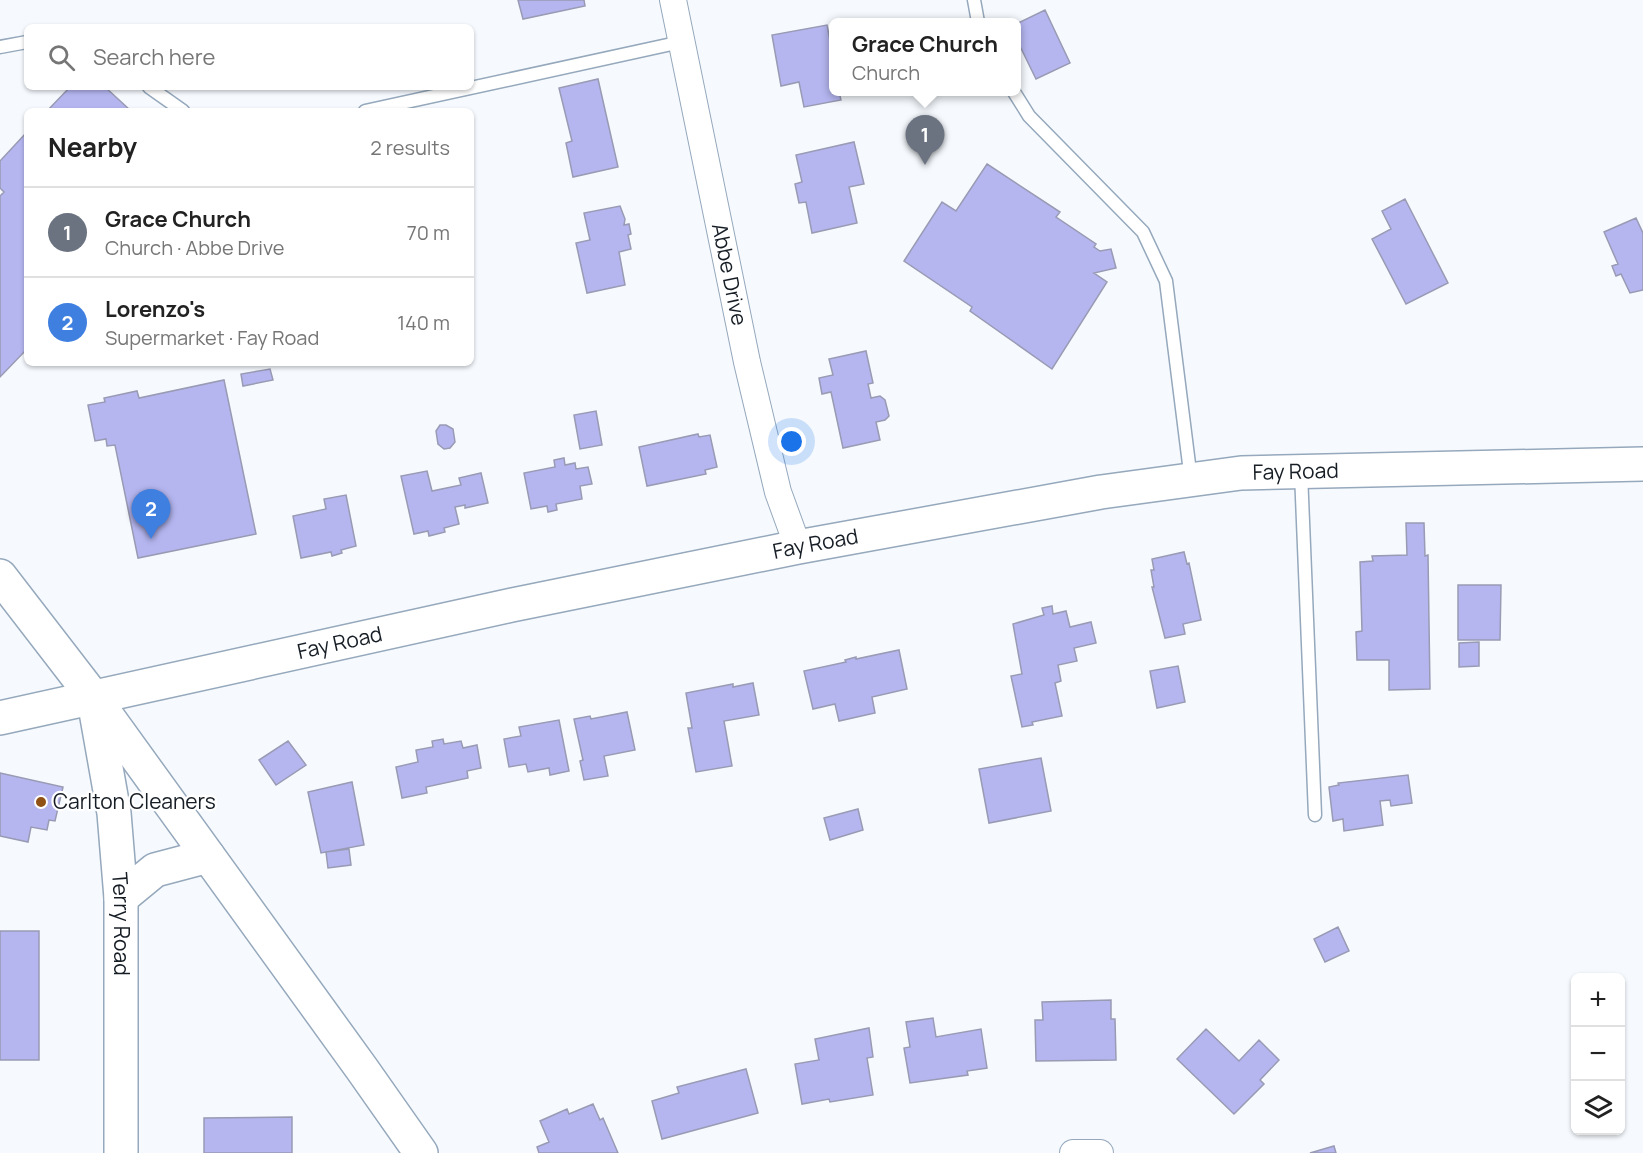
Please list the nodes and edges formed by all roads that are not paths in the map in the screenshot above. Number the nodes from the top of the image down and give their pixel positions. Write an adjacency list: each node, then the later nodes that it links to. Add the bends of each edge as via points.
1 (672, 0): 4 (street, Abbe Drive)
2 (974, 0): 3 (lane)
3 (977, 18)
4 (681, 42): 7 (lane); 16 (street, Abbe Drive, via 747,362 778,492)
5 (24, 43): 6 (lane)
6 (0, 47)
7 (474, 87)
8 (153, 90): 11 (lane)
9 (461, 90): 12 (lane)
10 (1016, 96): 15 (lane, via 1029,116 1143,232 1166,281)
11 (179, 108)
12 (379, 108)
13 (1643, 464): 14 (street, Fay Road)
14 (1301, 472): 15 (street, Fay Road, via 1241,473); 20 (lane)
15 (1191, 480): 16 (street, Fay Road, via 1101,492)
16 (798, 547): 18 (street, Fay Road, via 513,605)
17 (0, 576): 18 (street)
18 (94, 698): 19 (street, Fay Road); 21 (street); 22 (street, Terry Road, via 114,813)
19 (0, 718)
20 (1315, 815)
21 (208, 856): 22 (street, via 155,870); 24 (street)
22 (121, 898): 23 (street, Terry Road)
23 (121, 1153)
24 (421, 1153)
25 (1073, 1153): 26 (street)
26 (1100, 1153)

